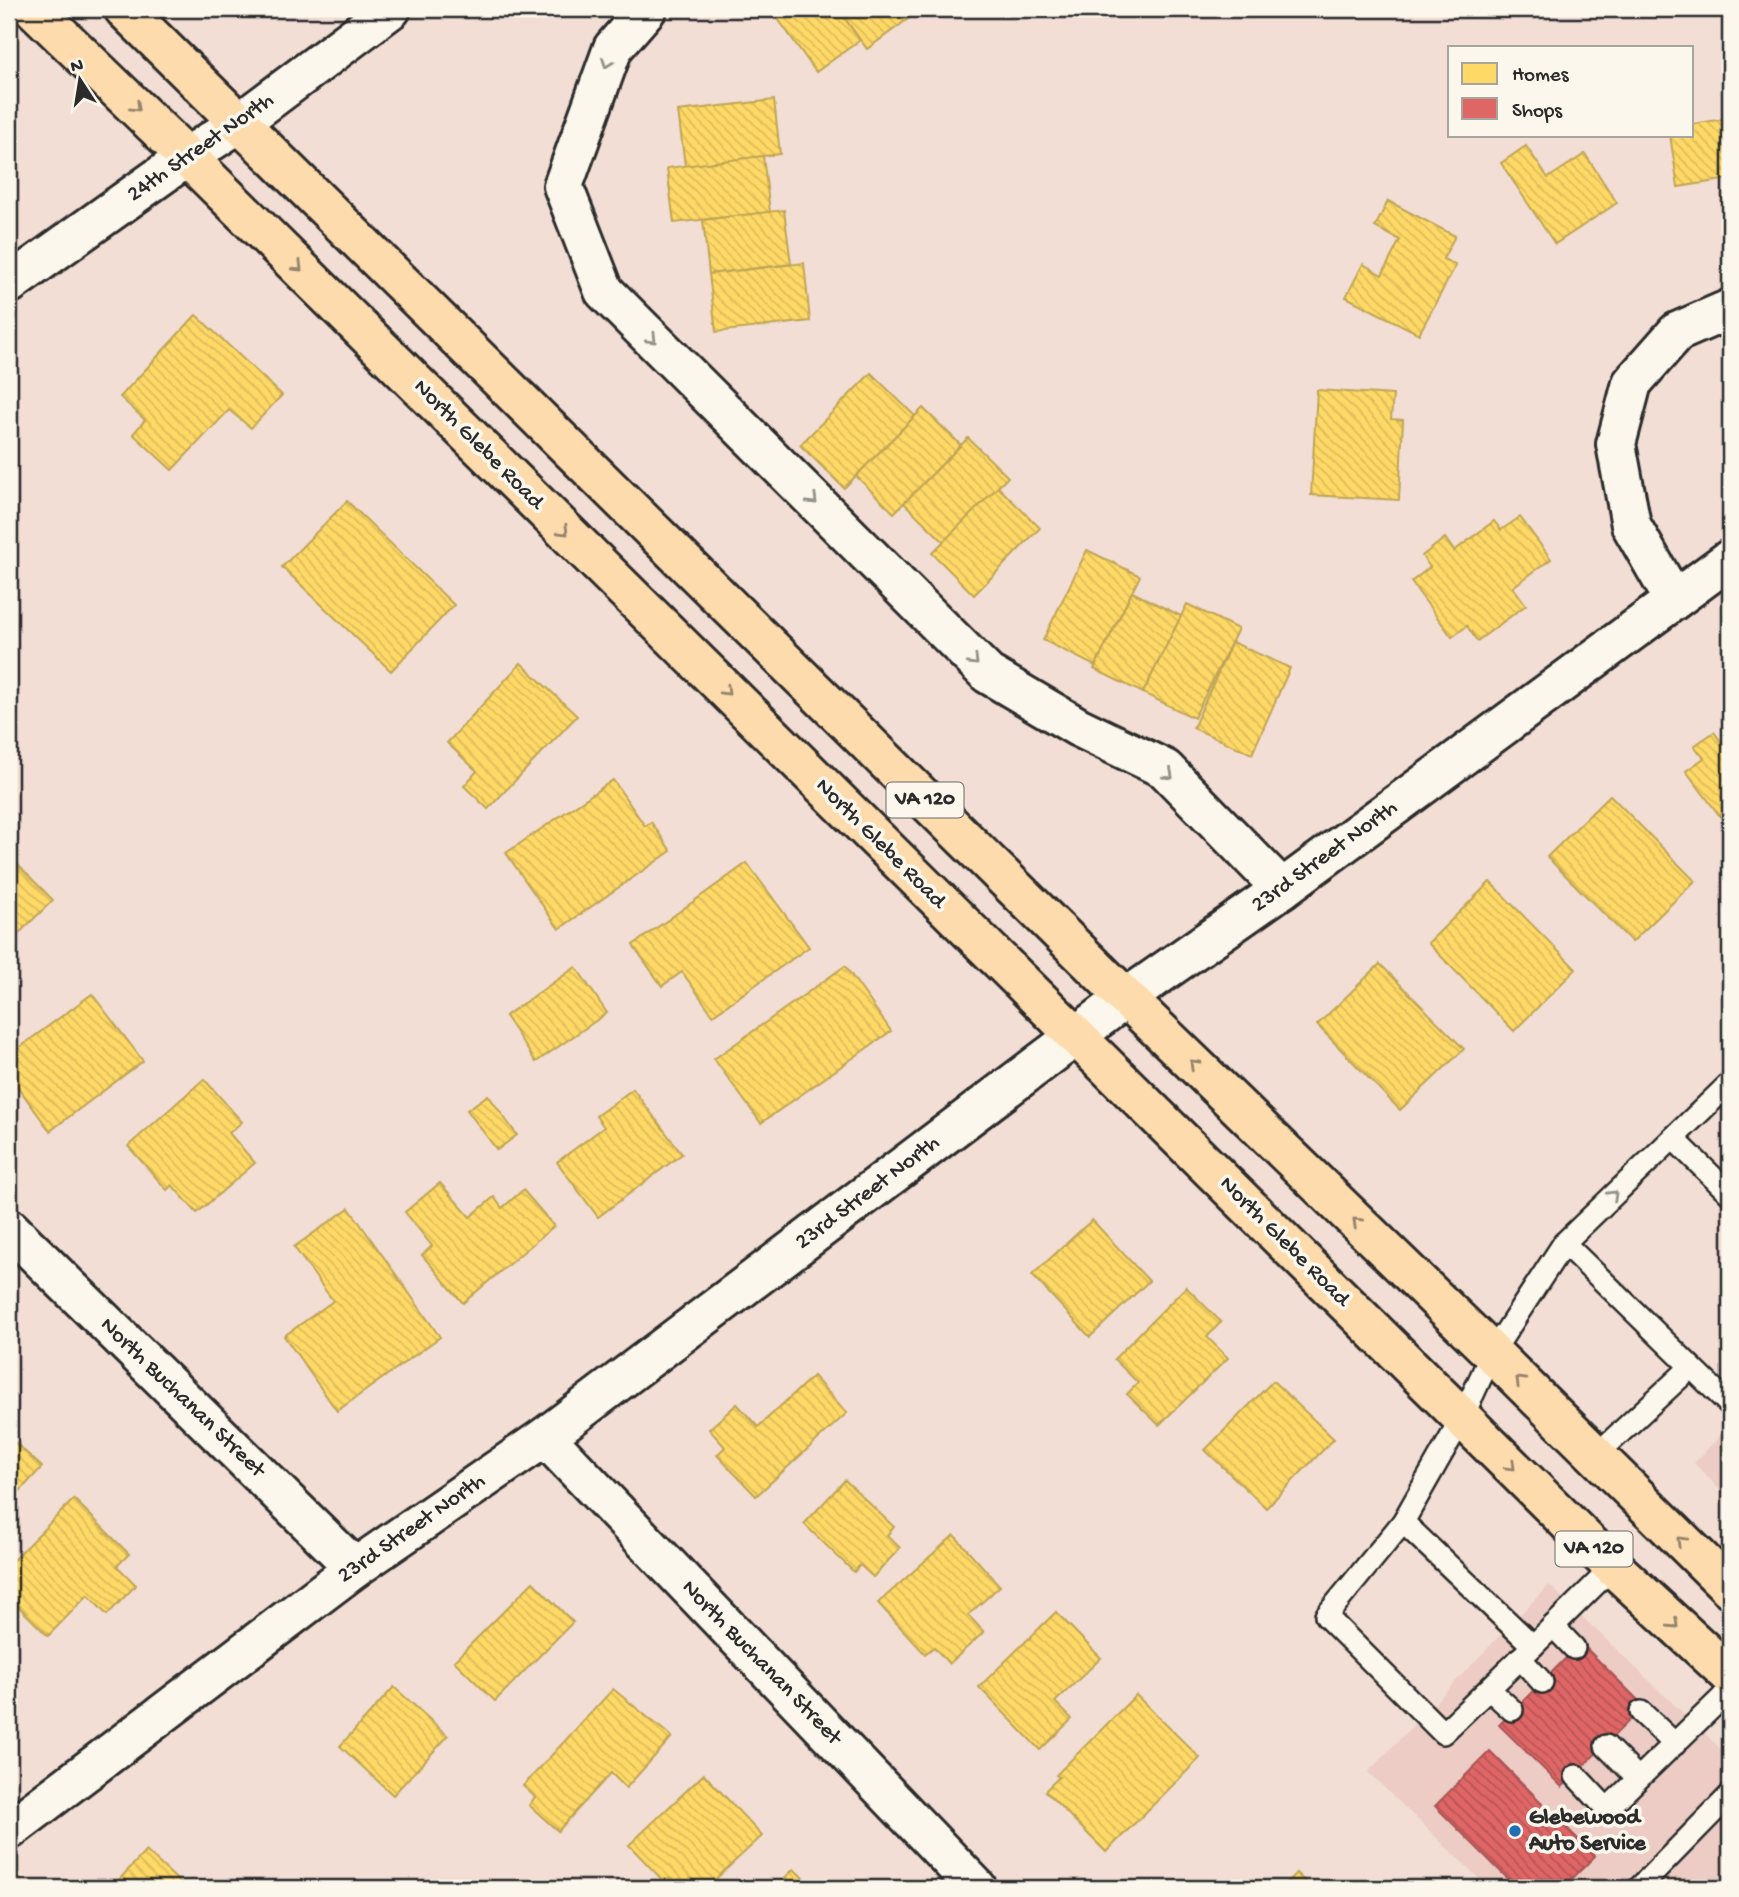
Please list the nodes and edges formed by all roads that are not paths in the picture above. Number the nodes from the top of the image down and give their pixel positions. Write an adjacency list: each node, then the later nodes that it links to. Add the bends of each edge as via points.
1 (34, 9): 6 (main road, North Glebe Road / VA 120, one-way to 6)
2 (124, 9): 5 (main road, VA 120)
3 (391, 9): 5 (street, 24th Street North)
4 (647, 9): 11 (street, one-way to 11, via 613,48 563,186 604,291 988,674 1078,727 1165,769)
5 (239, 123): 6 (street, 24th Street North); 12 (main road, VA 120)
6 (187, 157): 7 (street, 24th Street North); 13 (main road, North Glebe Road / VA 120, one-way to 13)
7 (9, 284)
8 (1730, 309): 10 (street, via 1677,332 1632,383 1616,444 1632,525)
9 (1730, 559): 10 (street, 23rd Street North)
10 (1674, 600): 11 (street, 23rd Street North)
11 (1282, 889): 12 (street, 23rd Street North)
12 (1126, 998): 13 (street, 23rd Street North); 19 (main road, VA 120, one-way to 12)
13 (1075, 1037): 22 (main road, North Glebe Road / VA 120); 23 (street, 23rd Street North)
14 (1730, 1083): 15 (lane)
15 (1673, 1138): 16 (lane); 18 (lane, one-way to 15)
16 (1730, 1194)
17 (9, 1228): 27 (street, North Buchanan Street)
18 (1564, 1243): 19 (lane); 20 (lane)
19 (1492, 1353): 22 (lane); 24 (main road, VA 120, one-way to 19)
20 (1691, 1367): 21 (lane); 24 (lane)
21 (1730, 1405)
22 (1462, 1418): 25 (lane); 26 (main road, North Glebe Road / VA 120, one-way to 26)
23 (545, 1437): 27 (street, 23rd Street North); 44 (street, North Buchanan Street)
24 (1595, 1456): 28 (main road, VA 120, one-way to 24)
25 (1403, 1522): 31 (lane); 34 (lane, via 1326,1616 1443,1733)
26 (1613, 1567): 29 (lane); 32 (main road, North Glebe Road / VA 120, one-way to 32)
27 (355, 1568): 43 (street, 23rd Street North)
28 (1730, 1588)
29 (1553, 1626): 30 (lane); 31 (lane)
30 (1574, 1648)
31 (1526, 1652): 33 (lane); 34 (lane)
32 (1730, 1675)
33 (1542, 1682)
34 (1489, 1689): 36 (lane)
35 (1730, 1690): 38 (lane)
36 (1512, 1710)
37 (1641, 1712): 38 (lane)
38 (1675, 1744): 41 (lane)
39 (1606, 1746): 41 (lane)
40 (1576, 1776): 41 (lane, via 1607,1810)
41 (1639, 1778)
42 (1730, 1795): 45 (lane)
43 (9, 1830)
44 (977, 1888)
45 (1639, 1888)

